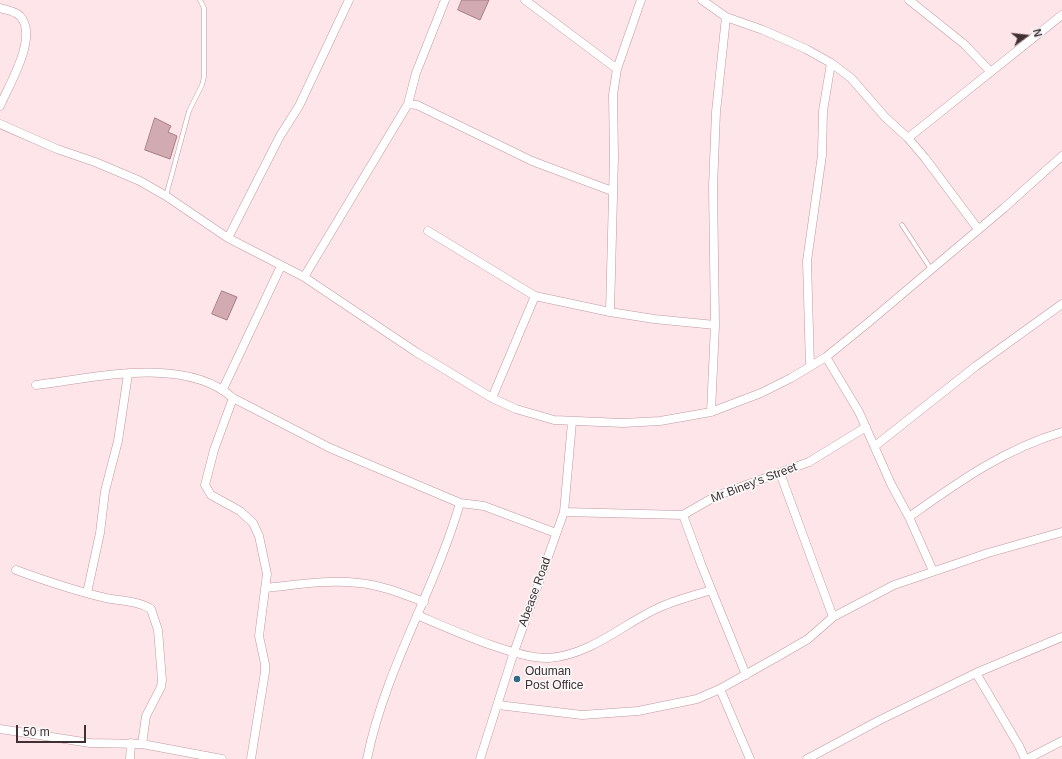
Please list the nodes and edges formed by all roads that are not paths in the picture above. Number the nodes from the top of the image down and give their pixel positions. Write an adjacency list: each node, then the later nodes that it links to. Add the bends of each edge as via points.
1 (200, 0): 20 (lane, via 204,8 204,78 189,111)
2 (349, 0): 24 (street, via 299,106 280,136)
3 (445, 0): 14 (street, via 416,73)
4 (525, 0): 12 (street)
5 (641, 0): 12 (street)
6 (702, 0): 10 (street)
7 (909, 0): 13 (street, via 964,44)
8 (0, 8): 15 (street, via 20,16 27,36 21,60)
9 (1062, 15): 13 (street)
10 (726, 17): 11 (street, via 763,30); 31 (street, via 716,112 713,179)
11 (831, 63): 17 (street, via 850,78 884,117); 33 (street, via 823,111 822,155 807,261)
12 (617, 69): 19 (street, via 613,95)
13 (990, 71): 17 (street)
14 (408, 104): 19 (street, via 417,105 553,171); 27 (street)
15 (0, 106)
16 (0, 124): 20 (street, via 140,181)
17 (908, 138): 22 (street, via 952,191)
18 (1062, 156): 22 (street)
19 (612, 191): 30 (street)
20 (166, 196): 24 (street)
21 (902, 225): 26 (lane)
22 (978, 229): 26 (street)
23 (428, 231): 28 (street)
24 (228, 238): 25 (street)
25 (281, 266): 27 (street); 36 (street)
26 (931, 270): 32 (street)
27 (304, 277): 38 (street, via 416,352)
28 (535, 296): 30 (street); 38 (street)
29 (1062, 304): 43 (street, via 976,366)
30 (610, 312): 31 (street)
31 (715, 325): 39 (street)
32 (826, 357): 33 (street); 41 (street, via 852,396)
33 (810, 366): 39 (street, via 761,393)
34 (128, 374): 35 (street); 36 (street, via 182,374 207,381); 55 (street, via 118,441 105,491 100,533)
35 (36, 385)
36 (223, 389): 37 (street)
37 (233, 398): 45 (street, via 330,448); 53 (street, via 214,450 205,485 211,495 240,511 254,523 266,569)
38 (492, 398): 40 (street, via 532,415)
39 (711, 412): 40 (street, via 641,423)
40 (572, 422): 46 (street, Abease Road)
41 (866, 427): 43 (street); 44 (street, Mr Biney’s Street, via 809,462)
42 (1062, 432): 48 (street, via 1033,442 987,464)
43 (875, 446): 48 (street)
44 (780, 473): 47 (street, Mr Biney’s Street, via 716,496); 58 (street)
45 (460, 503): 50 (street, via 484,506); 56 (street, via 450,538)
46 (564, 512): 47 (street); 50 (street, Abease Road)
47 (683, 515): 54 (street)
48 (908, 517): 52 (street)
49 (1062, 532): 52 (street)
50 (556, 533): 60 (street, Abease Road)
51 (16, 570): 55 (street)
52 (933, 571): 58 (street, via 881,591)
53 (266, 588): 56 (street, via 318,583 359,583); 71 (street, via 259,636 266,664)
54 (711, 590): 60 (street, via 655,609 607,638 568,654 539,658); 62 (street)
55 (87, 593): 68 (street, via 144,604 151,609 155,618 160,643 162,680 146,716)
56 (424, 602): 57 (street)
57 (417, 615): 60 (street); 72 (street, via 387,688)
58 (833, 617): 62 (street, via 808,639)
59 (1062, 637): 61 (street)
60 (514, 652): 64 (street, Abease Road)
61 (976, 673): 75 (street); 76 (street)
62 (746, 675): 63 (street)
63 (720, 689): 64 (street, via 685,703 638,711 598,714 571,715); 74 (street)
64 (498, 705): 73 (street, Abease Road)
65 (0, 729): 67 (street, via 90,743)
66 (1062, 741): 76 (street)
67 (131, 744): 68 (street); 69 (street)
68 (142, 744): 70 (street)
69 (130, 759)
70 (222, 759)
71 (251, 759)
72 (367, 759)
73 (480, 759)
74 (750, 759)
75 (807, 759)
76 (1026, 759)

